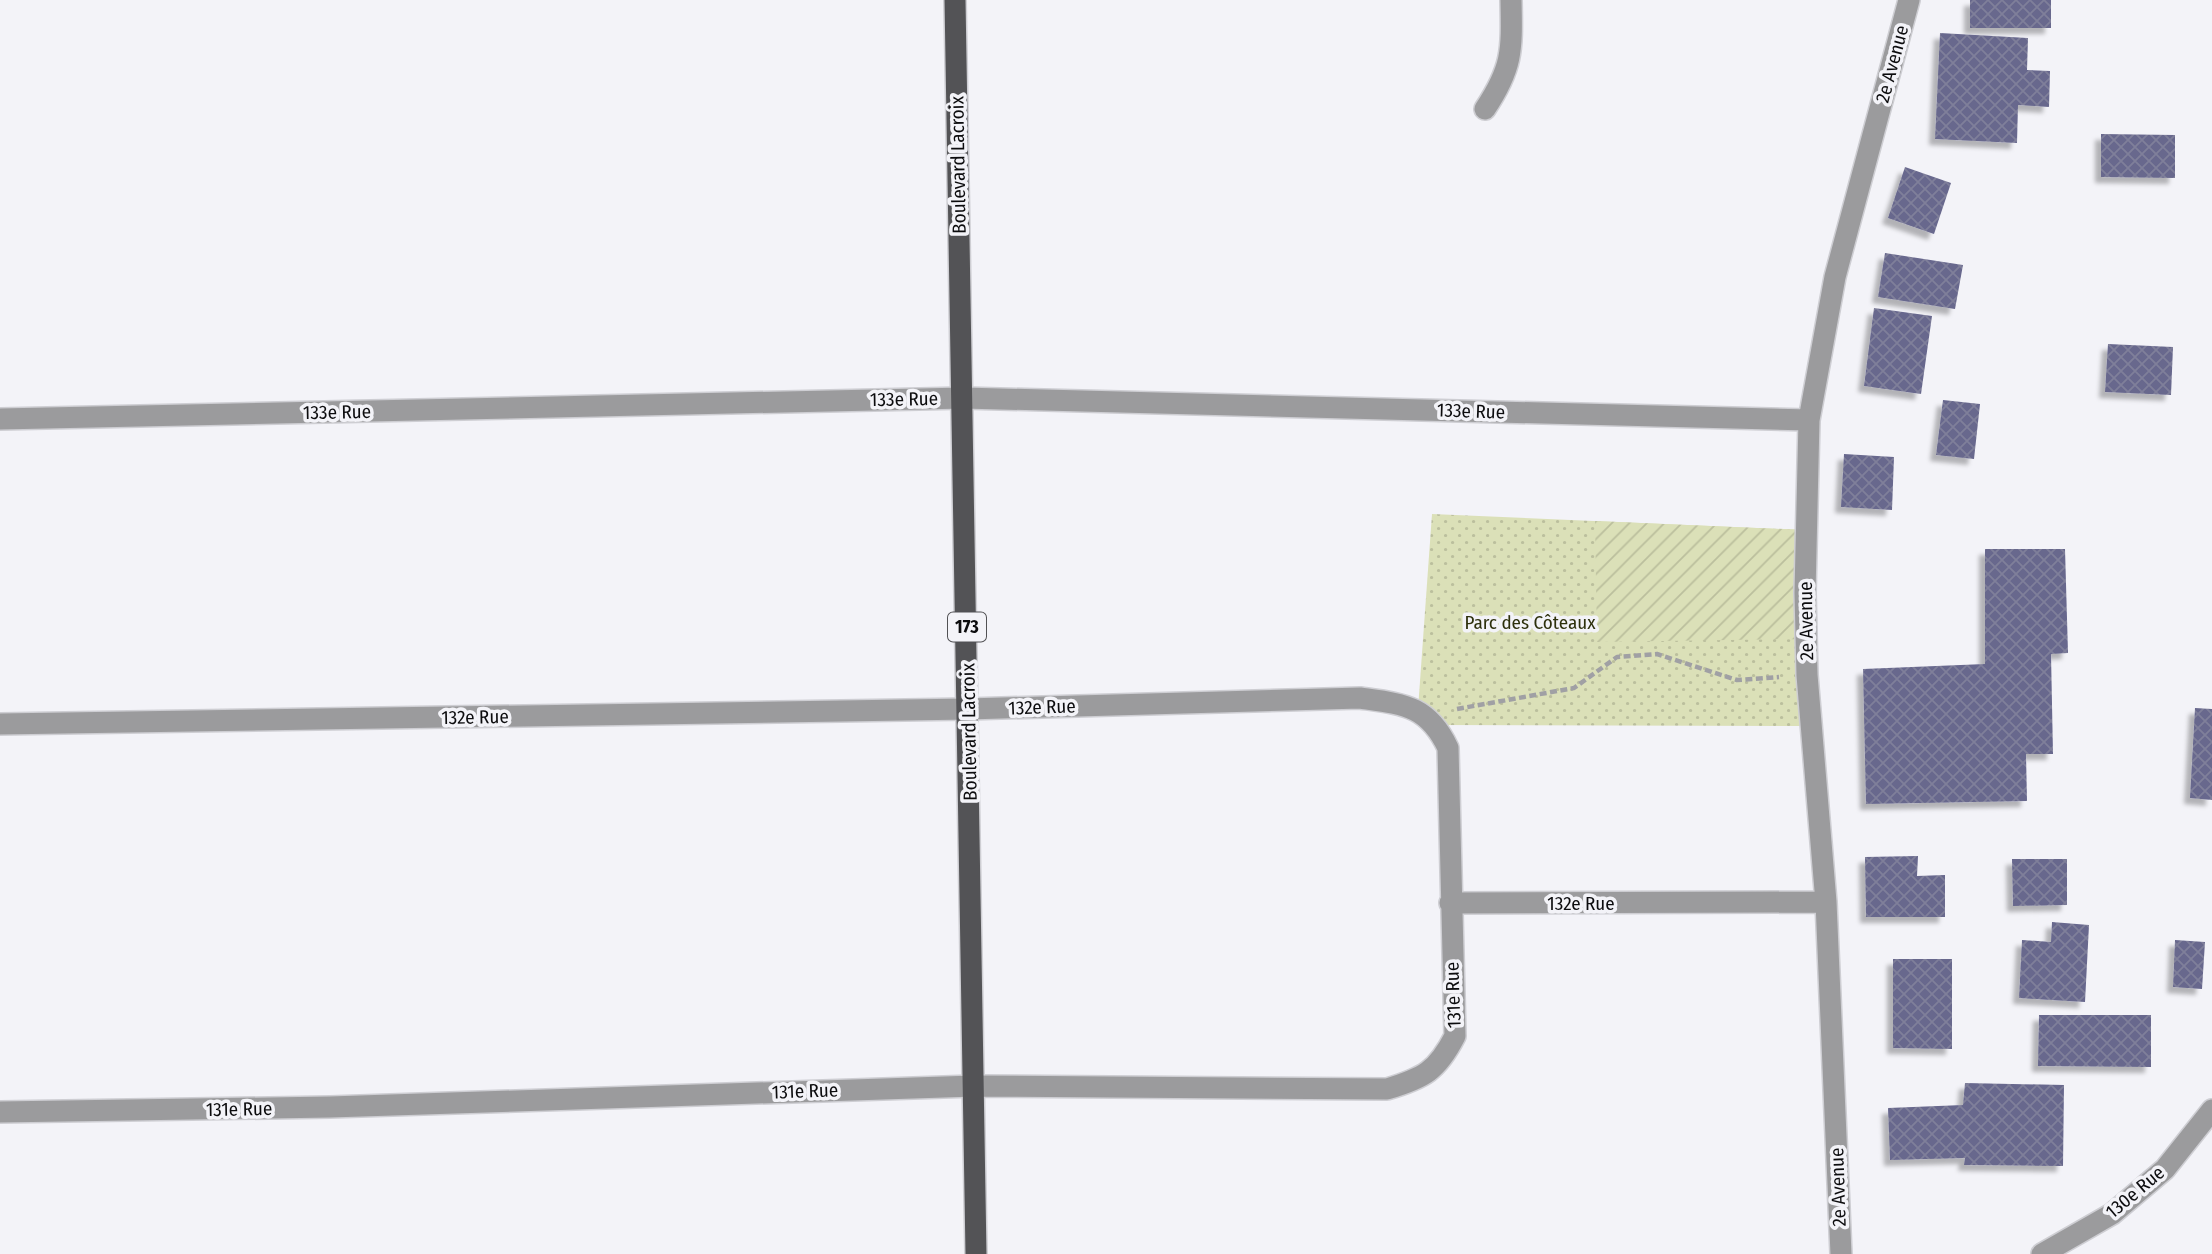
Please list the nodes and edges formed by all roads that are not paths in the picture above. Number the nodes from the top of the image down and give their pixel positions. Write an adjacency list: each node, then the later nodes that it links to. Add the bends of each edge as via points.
1 (955, 0): 5 (main road, Boulevard Lacroix / 173)
2 (1511, 0): 4 (street, via 1512,46 1505,79)
3 (1909, 0): 7 (street, 2e Avenue, via 1835,277)
4 (1485, 109)
5 (964, 398): 6 (street, 133e Rue); 7 (street, 133e Rue); 8 (main road, Boulevard Lacroix / 173)
6 (0, 419)
7 (1809, 420): 10 (street, 2e Avenue, via 1807,675)
8 (968, 709): 9 (street, 132e Rue); 11 (street, 132e Rue, via 1360,698 1418,709 1437,725 1448,748); 12 (main road, Boulevard Lacroix / 173)
9 (0, 724)
10 (1826, 902): 11 (street, 132e Rue); 16 (street, 2e Avenue)
11 (1450, 903): 12 (street, 131e Rue, via 1455,1036 1430,1073 1409,1083 1387,1090)
12 (974, 1086): 14 (street, 131e Rue, via 344,1107); 15 (main road, Boulevard Lacroix / 173)
13 (2212, 1110): 17 (street, 130e Rue, via 2165,1169 2112,1214)
14 (0, 1112)
15 (976, 1254)
16 (1840, 1254)
17 (2042, 1254)

